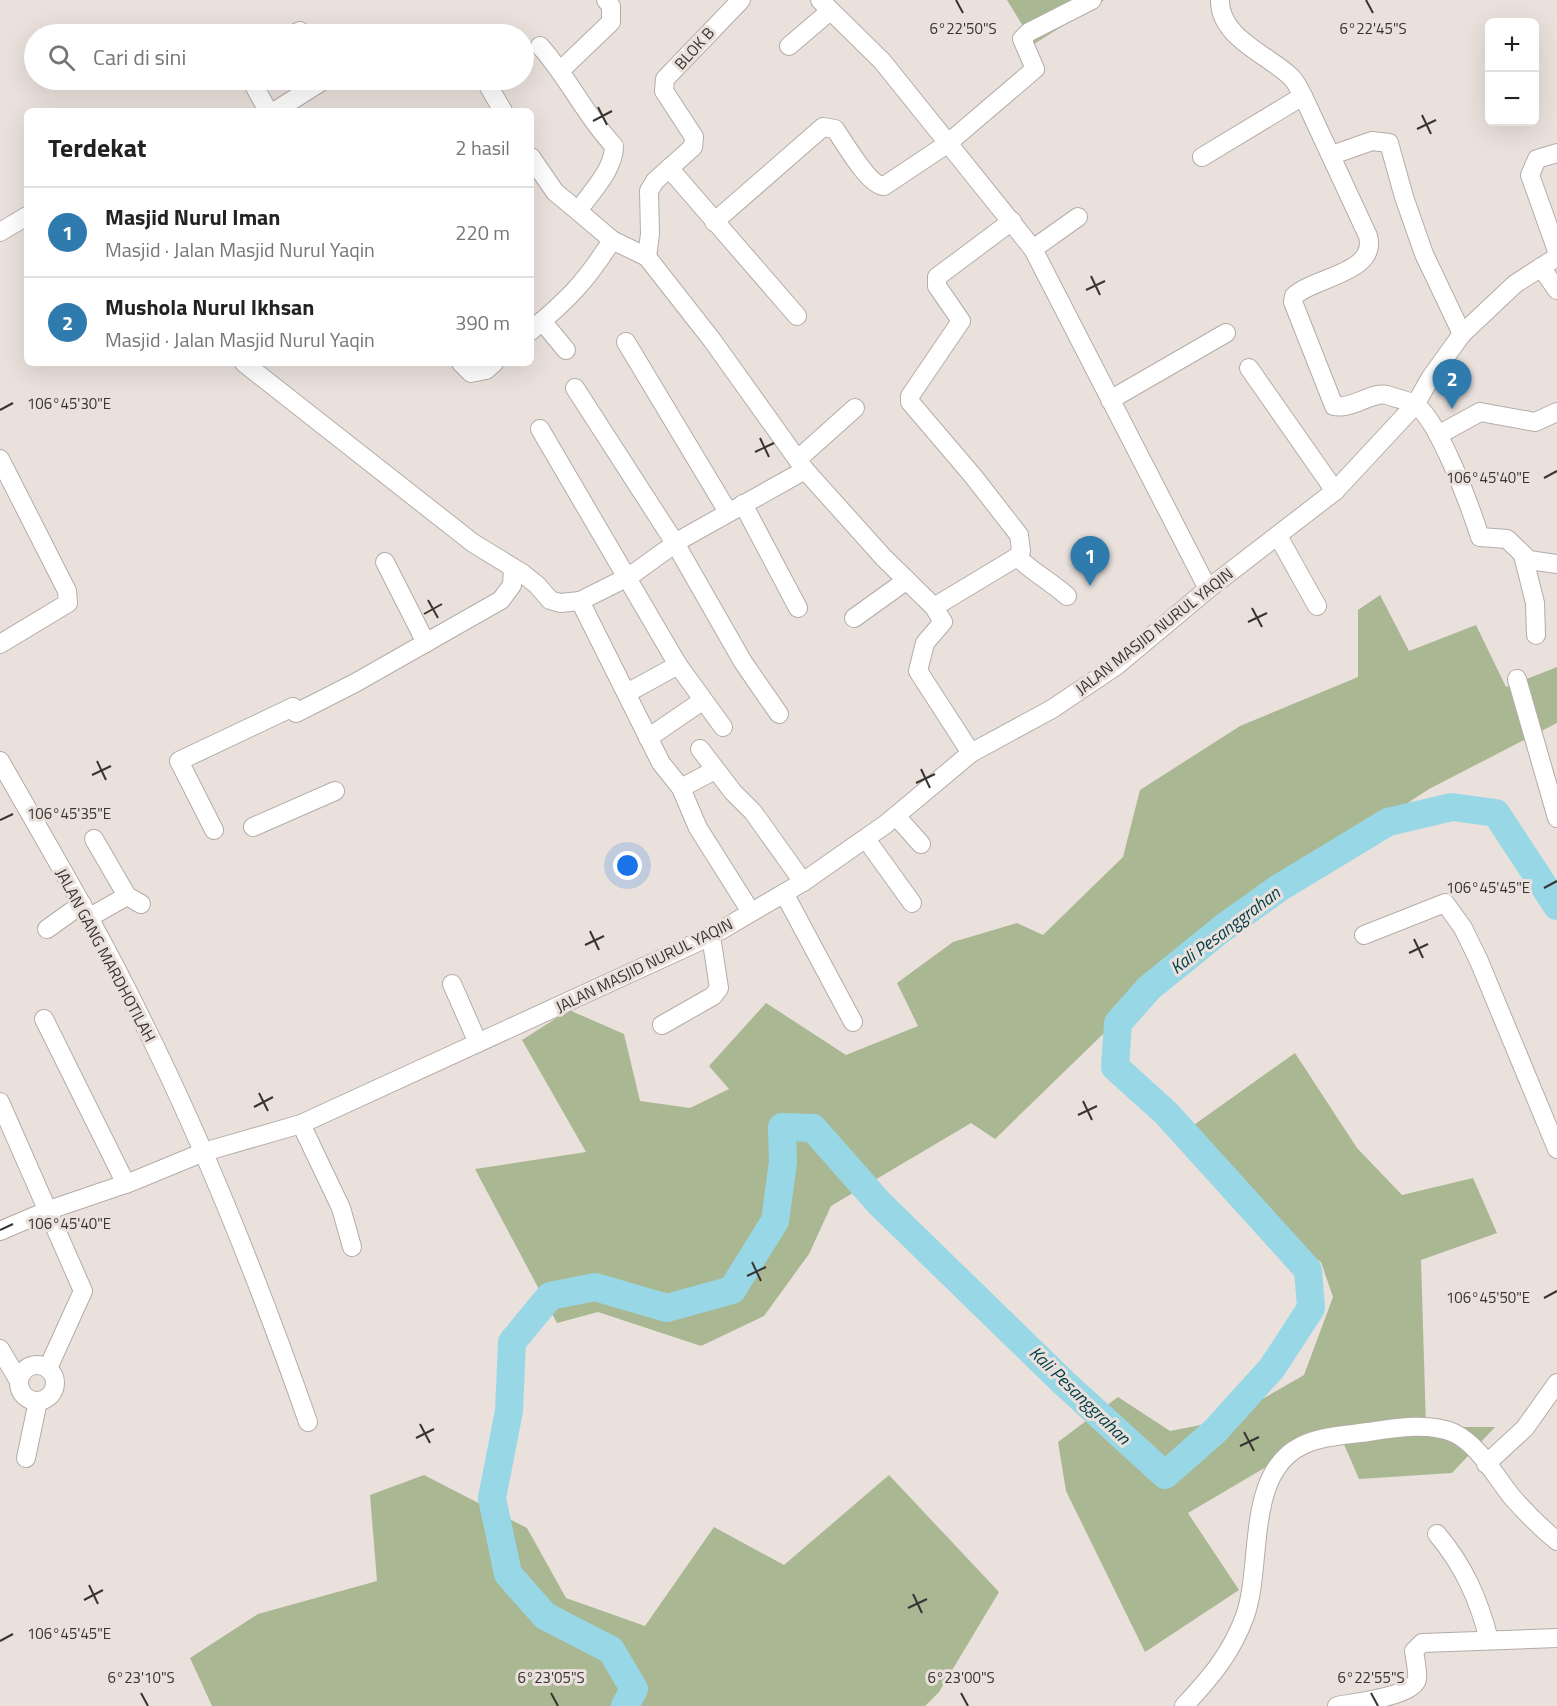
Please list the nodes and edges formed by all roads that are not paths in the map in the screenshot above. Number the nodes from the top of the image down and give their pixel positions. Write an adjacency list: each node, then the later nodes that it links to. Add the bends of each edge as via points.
1 (606, 0): 8 (street, via 613,15 611,22)
2 (741, 0): 21 (street, BLOK B, via 665,80 664,91 694,137 693,147)
3 (1092, 0): 16 (street, via 1022,39 1035,69)
4 (1220, 0): 12 (street, via 1226,22 1244,41 1292,77)
5 (825, 5): 7 (street); 16 (street, via 882,61)
6 (540, 46): 8 (street)
7 (789, 46)
8 (561, 70): 22 (street, via 596,126 614,146 608,168)
9 (256, 90): 13 (street)
10 (308, 90): 14 (street)
11 (491, 90): 15 (street)
12 (1303, 96): 18 (street); 19 (street)
13 (266, 108)
14 (279, 108)
15 (501, 108)
16 (948, 144): 25 (street); 26 (street, via 880,187 835,129 823,127)
17 (1557, 153): 30 (street, via 1537,159 1530,175)
18 (1332, 155): 38 (street, via 1372,141 1389,143 1424,254); 47 (street, via 1370,245 1362,262 1298,292 1293,302 1334,406 1342,408 1386,394)
19 (1202, 157)
20 (534, 161): 22 (street, via 555,192)
21 (669, 168): 26 (street); 31 (street, BLOK B, via 650,191)
22 (578, 211): 28 (street)
23 (1078, 217): 29 (street)
24 (24, 218): 27 (street)
25 (1012, 221): 29 (street); 59 (street, via 937,277 937,286 961,321 910,396 910,402 1019,535 1022,545)
26 (714, 222): 35 (street)
27 (0, 232)
28 (612, 240): 31 (street); 36 (street, via 590,275 559,309)
29 (1033, 249): 46 (street)
30 (1557, 251)
31 (647, 256): 53 (street)
32 (1557, 257): 33 (street, JALAN MASJID NURUL YAQIN)
33 (1541, 267): 34 (street); 38 (street, JALAN MASJID NURUL YAQIN, via 1515,284)
34 (1557, 290)
35 (797, 316)
36 (537, 326): 40 (street)
37 (1226, 333): 46 (street)
38 (1462, 334): 47 (street, JALAN MASJID NURUL YAQIN)
39 (626, 342): 55 (street)
40 (566, 350)
41 (248, 366): 62 (street, via 473,543)
42 (464, 366): 43 (street, via 471,373)
43 (491, 366)
44 (1249, 368): 54 (street)
45 (575, 388): 57 (street)
46 (1110, 400): 65 (street)
47 (1415, 405): 51 (street); 54 (street, JALAN MASJID NURUL YAQIN)
48 (855, 408): 53 (street)
49 (1557, 412): 51 (street, via 1535,422 1480,412)
50 (540, 429): 63 (street)
51 (1438, 435): 58 (street, via 1469,501 1480,537 1507,539)
52 (0, 459): 74 (street, via 67,591 68,603)
53 (802, 464): 55 (street); 64 (street)
54 (1335, 490): 56 (street, JALAN MASJID NURUL YAQIN)
55 (735, 508): 57 (street); 70 (street)
56 (1278, 536): 65 (street, JALAN MASJID NURUL YAQIN); 68 (street)
57 (675, 543): 63 (street); 79 (street, via 743,662)
58 (1523, 555): 61 (street, via 1529,560); 72 (street, via 1535,603)
59 (1017, 557): 66 (street); 69 (street)
60 (385, 562): 73 (street)
61 (1557, 564)
62 (513, 568): 67 (street, via 550,600); 73 (street, via 512,585 501,600)
63 (625, 578): 67 (street); 75 (street)
64 (907, 580): 69 (street); 71 (street)
65 (1208, 589): 83 (street, JALAN MASJID NURUL YAQIN, via 1116,666 1052,709)
66 (1068, 596)
67 (580, 601): 77 (street)
68 (1317, 606)
69 (934, 607): 83 (street, via 943,622 925,643 918,671)
70 (798, 608)
71 (854, 618)
72 (1536, 635)
73 (426, 643): 91 (street, via 355,683 179,761)
74 (0, 644)
75 (678, 665): 77 (street); 78 (street)
76 (1517, 679): 89 (street)
77 (627, 693): 81 (street)
78 (702, 701): 80 (street); 81 (street)
79 (779, 714)
80 (723, 727)
81 (648, 738): 86 (street)
82 (700, 749): 85 (street)
83 (972, 753): 88 (street, JALAN MASJID NURUL YAQIN)
84 (0, 761): 98 (street, JALAN GANG MARDHOTILAH)
85 (716, 770): 86 (street); 95 (street, via 759,820)
86 (681, 788): 99 (street, via 698,828)
87 (335, 791): 90 (street)
88 (896, 816): 93 (street, JALAN MASJID NURUL YAQIN); 94 (street)
89 (1557, 818)
90 (253, 827)
91 (214, 830)
92 (94, 839): 98 (street, via 134,900)
93 (866, 839): 95 (street, JALAN MASJID NURUL YAQIN); 97 (street)
94 (921, 844)
95 (803, 882): 96 (street, JALAN MASJID NURUL YAQIN)
96 (784, 893): 99 (street, JALAN MASJID NURUL YAQIN); 105 (street)
97 (912, 903)
98 (86, 911): 100 (street); 111 (street, JALAN GANG MARDHOTILAH)
99 (752, 912): 102 (street, JALAN MASJID NURUL YAQIN)
100 (47, 929)
101 (1364, 935): 110 (street, via 1444,903 1463,928 1479,961)
102 (711, 936): 106 (street, via 719,988 713,996); 107 (street, JALAN MASJID NURUL YAQIN)
103 (452, 984): 107 (street)
104 (44, 1018): 112 (street)
105 (853, 1022)
106 (662, 1025)
107 (478, 1043): 109 (street, JALAN MASJID NURUL YAQIN)
108 (0, 1102): 113 (street)
109 (301, 1124): 111 (street, JALAN MASJID NURUL YAQIN); 115 (street, via 341,1208)
110 (1557, 1149)
111 (204, 1152): 112 (street, JALAN MASJID NURUL YAQIN); 121 (street, JALAN GANG MARDHOTILAH, via 261,1290)
112 (126, 1184): 113 (street, JALAN MASJID NURUL YAQIN)
113 (49, 1210): 114 (street, JALAN MASJID NURUL YAQIN); 117 (street, via 83,1292)
114 (0, 1231)
115 (352, 1246)
116 (0, 1349): 118 (street)
117 (48, 1368): 118 (street, via 30,1366); 120 (street, via 55,1379 53,1391)
118 (19, 1381): 120 (street, via 24,1395)
119 (1557, 1383): 123 (street, via 1525,1428)
120 (38, 1401): 122 (street)
121 (308, 1422)
122 (26, 1458)
123 (1486, 1464): 125 (street, via 1544,1532); 128 (street, via 1474,1448 1454,1433 1430,1428 1392,1428 1341,1436 1302,1445 1282,1460 1271,1475 1264,1499 1245,1615 1221,1666)
124 (1437, 1534): 127 (street, via 1459,1562 1478,1600)
125 (1557, 1541)
126 (1557, 1638): 127 (street)
127 (1489, 1640): 129 (street, via 1417,1646 1414,1685 1395,1694)
128 (1184, 1706)
129 (1337, 1706)

